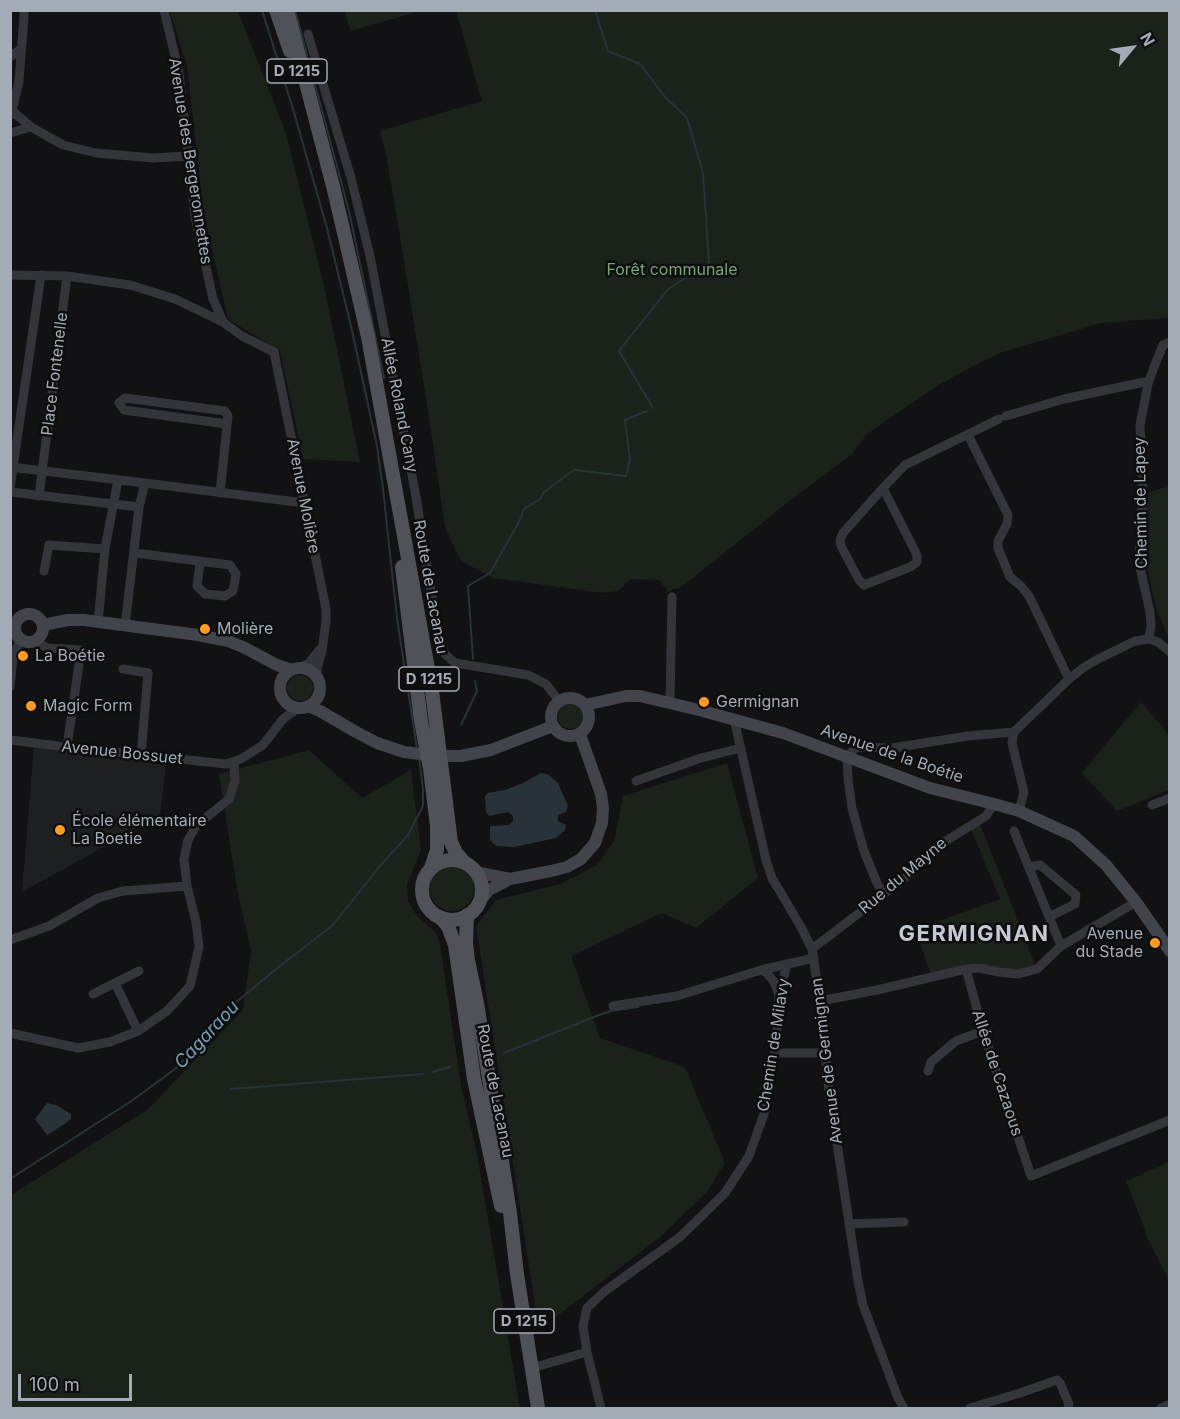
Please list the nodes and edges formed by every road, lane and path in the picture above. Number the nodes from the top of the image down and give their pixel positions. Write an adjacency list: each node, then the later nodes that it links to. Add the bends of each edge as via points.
1 (24, 10): 6 (street)
2 (164, 10): 12 (street, Avenue des Bergeronnettes, via 179,73)
3 (276, 10): 10 (main road, Route de Lacanau / D 1215)
4 (287, 10): 10 (main road, Route de Lacanau / D 1215)
5 (308, 34): 56 (street, Allée Roland Cany, via 370,256 415,491 438,641 455,663 528,675 546,684)
6 (21, 49): 7 (street); 8 (street)
7 (10, 57)
8 (11, 113): 9 (street)
9 (31, 127): 11 (street); 12 (street, via 63,145 96,153 153,158)
10 (319, 132): 27 (main road, Route de Lacanau / D 1215, via 368,337)
11 (10, 133)
12 (189, 156): 16 (street, Avenue des Bergeronnettes, via 195,217 213,299)
13 (10, 275): 14 (street)
14 (40, 275): 15 (street); 21 (street, Place Fontenelle)
15 (67, 276): 16 (street, via 130,285 175,299); 22 (street, Place Fontenelle)
16 (223, 322): 30 (street, Avenue Molière, via 274,352)
17 (1170, 342): 18 (street, Chemin de Lapey, via 1163,345)
18 (1148, 384): 20 (street, via 1075,397 1002,418); 43 (street, Chemin de Lapey, via 1140,426 1143,490 1139,562 1150,612)
19 (227, 424): 19 (street, via 225,411 125,398 119,403 124,410); 28 (street)
20 (968, 435): 25 (street, via 905,465); 52 (street, via 1008,515 998,548 1010,577 1029,596)
21 (12, 467): 22 (street); 26 (street, Place Fontenelle)
22 (42, 471): 23 (street); 29 (street, Place Fontenelle)
23 (118, 480): 24 (street); 31 (street)
24 (145, 483): 28 (street); 32 (street)
25 (883, 488): 25 (street, via 840,540 864,585 917,562)
26 (10, 490): 29 (street)
27 (394, 491): 78 (main road, Route de Lacanau / D 1215, via 437,826 437,850); 79 (main road, Route de Lacanau / D 1215, via 432,691 450,842)
28 (220, 493): 30 (street)
29 (39, 496): 31 (street)
30 (305, 503): 45 (street, Avenue Molière, via 326,609)
31 (113, 505): 32 (street); 33 (street)
32 (139, 507): 34 (street)
33 (105, 549): 36 (street, via 49,545); 39 (street)
34 (135, 553): 35 (street); 41 (street)
35 (200, 562): 35 (street, via 230,565 236,574 233,591 225,596 205,594 197,586)
36 (44, 571)
37 (672, 597): 57 (street)
38 (13, 619): 40 (main road, via 28,613 38,617); 42 (main road)
39 (98, 622): 40 (main road, via 68,620); 41 (main road)
40 (43, 625): 44 (main road)
41 (125, 626): 48 (main road, via 228,641)
42 (19, 638): 44 (main road); 46 (street); 54 (street)
43 (1149, 639): 47 (street); 52 (street, via 1135,641 1098,659)
44 (35, 641): 66 (street, via 47,648 81,650)
45 (324, 641): 50 (street, via 312,659); 51 (street, Avenue Molière)
46 (10, 649)
47 (1170, 652)
48 (256, 654): 50 (main road); 53 (main road, via 273,670)
49 (123, 669): 68 (street, via 148,672)
50 (296, 669): 51 (main road, via 310,671); 53 (main road, via 287,673)
51 (317, 679): 55 (main road)
52 (1069, 679): 63 (street)
53 (280, 685): 59 (main road, via 284,700)
54 (10, 687)
55 (319, 692): 59 (main road, via 313,703); 61 (main road)
56 (559, 701): 58 (main road, via 576,698); 62 (main road, via 552,709)
57 (670, 704): 58 (main road, Avenue de la Boétie, via 626,696); 60 (main road, Avenue de la Boétie)
58 (585, 705): 64 (main road, via 589,721)
59 (303, 707): 61 (main road); 70 (street, via 284,719 263,745)
60 (734, 719): 67 (street, Avenue de Germignan); 69 (main road, Avenue de la Boétie)
61 (338, 721): 62 (main road, via 386,747 435,756 480,753)
62 (553, 726): 64 (main road, via 567,736)
63 (1014, 732): 69 (street, via 892,747 856,747); 75 (street, via 1012,743 1024,792)
64 (579, 734): 80 (main road, via 601,794 602,823 595,843 567,867)
65 (10, 740): 66 (street, Avenue Bossuet)
66 (67, 747): 68 (street, Avenue Bossuet)
67 (741, 748): 71 (street); 91 (street, Avenue de Germignan, via 772,878)
68 (141, 755): 70 (street, Avenue Bossuet)
69 (847, 757): 73 (main road, Avenue de la Boétie, via 930,788); 82 (street, via 852,808 864,851)
70 (234, 762): 81 (street, via 235,781 229,799 196,825 188,840 184,859)
71 (636, 781)
72 (1170, 798): 74 (street)
73 (994, 804): 75 (main road, Avenue de la Boétie); 82 (street, Rue du Mayne, via 986,816 941,844)
74 (1152, 805)
75 (1019, 811): 84 (main road, Avenue de la Boétie, via 1074,836)
76 (1014, 831): 77 (street)
77 (1029, 867): 87 (street); 87 (street, via 1040,865 1076,895 1075,904)
78 (431, 868): 79 (main road, via 449,860); 86 (main road, via 425,876 422,895 431,912)
79 (470, 868): 80 (main road); 83 (main road, via 481,883)
80 (510, 879): 83 (main road, via 489,890)
81 (187, 886): 88 (street, via 123,891 98,898 49,926); 101 (street, via 199,947 190,986 167,1011)
82 (884, 895): 91 (street, Rue du Mayne)
83 (479, 902): 85 (main road)
84 (1136, 902): 89 (street); 90 (main road, Avenue de la Boétie)
85 (467, 915): 86 (main road, via 449,920); 110 (main road, Route de Lacanau / D 1215, via 468,960 506,1183)
86 (440, 917): 110 (main road, Route de Lacanau / D 1215, via 455,945 474,1079)
87 (1049, 917): 89 (street)
88 (10, 940)
89 (1061, 946): 93 (street, via 1037,969 1018,974)
90 (1170, 951)
91 (813, 954): 92 (street); 99 (street, Avenue de Germignan)
92 (788, 964): 94 (street); 98 (street, Chemin de Milavy)
93 (966, 969): 99 (street); 102 (street, Allée de Cazaous)
94 (761, 970): 98 (street, via 774,982); 100 (street, via 677,996)
95 (139, 971): 96 (street)
96 (115, 983): 97 (street); 101 (street)
97 (93, 994)
98 (779, 995): 105 (street, Chemin de Milavy)
99 (820, 1001): 104 (street, Avenue de Germignan)
100 (613, 1006)
101 (138, 1031): 103 (street, via 78,1048)
102 (983, 1031): 106 (street, via 956,1041 931,1062); 107 (street, Allée de Cazaous, via 1031,1176)
103 (10, 1033)
104 (824, 1053): 105 (street); 109 (street, Avenue de Germignan)
105 (775, 1056): 111 (street, Chemin de Milavy, via 764,1114 749,1156 725,1193 680,1237 587,1308 582,1326)
106 (928, 1071)
107 (1170, 1120)
108 (904, 1222): 109 (street)
109 (849, 1224): 116 (street, Avenue de Germignan, via 863,1305)
110 (517, 1274): 112 (main road, Route de Lacanau / D 1215)
111 (587, 1352): 112 (street); 115 (street, Chemin de Milavy)
112 (532, 1368): 114 (main road, Route de Lacanau / D 1215)
113 (1170, 1404): 119 (street)
114 (538, 1408)
115 (601, 1408)
116 (904, 1408)
117 (970, 1408): 118 (street, via 1057,1380)
118 (1068, 1408)
119 (1161, 1408)

